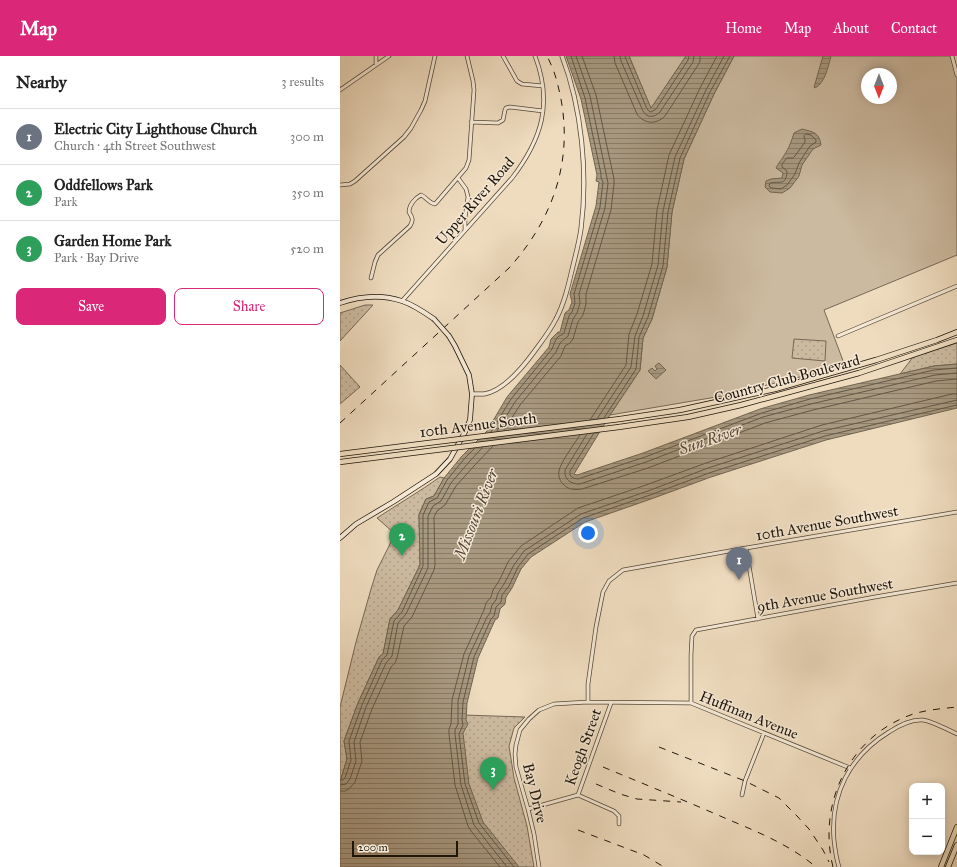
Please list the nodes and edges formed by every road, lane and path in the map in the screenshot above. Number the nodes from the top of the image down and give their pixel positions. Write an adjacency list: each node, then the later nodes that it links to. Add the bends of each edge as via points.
1 (376, 56): 9 (street)
2 (389, 56): 9 (street)
3 (435, 56): 16 (street, via 425,101 408,132 356,181)
4 (467, 56): 14 (street, via 473,81)
5 (503, 56): 11 (street, via 522,84)
6 (535, 56): 11 (street, Upper River Road)
7 (562, 56): 25 (street, via 575,98 584,172 581,230 565,297 550,330 524,365 495,390 486,394)
8 (952, 56): 10 (street)
9 (376, 65): 12 (street)
10 (957, 75)
11 (543, 86): 13 (street, Upper River Road)
12 (340, 90)
13 (543, 110): 14 (street, via 510,107 506,108 503,120 498,123); 17 (street, Upper River Road, via 535,140 523,163)
14 (472, 122): 15 (street, via 469,160)
15 (458, 178): 17 (street, via 468,197); 18 (street, via 435,204 424,196 418,197 409,212 413,219 410,226 378,255)
16 (340, 185)
17 (465, 230): 20 (street, Upper River Road)
18 (370, 278)
19 (957, 286): 23 (street)
20 (402, 301): 21 (main road, via 382,297 361,297); 25 (main road, bridge, via 434,319 449,336 469,375)
21 (340, 303)
22 (957, 332): 26 (main road, Country Club Boulevard, via 876,360 775,389 680,410)
23 (838, 336)
24 (957, 340): 27 (main road, Country Club Boulevard, via 859,373 741,405 688,417)
25 (472, 394): 31 (main road, via 470,420 450,459 436,474)
26 (620, 419): 28 (main road, 10th Avenue South, bridge)
27 (619, 427): 29 (main road, 10th Avenue South, bridge)
28 (340, 454)
29 (340, 462)
30 (957, 512): 32 (street, 10th Avenue Southwest)
31 (340, 536)
32 (746, 548): 34 (street); 35 (street, 10th Avenue Southwest, via 627,569 609,581 600,602 588,684)
33 (957, 583): 34 (street, 9th Avenue Southwest)
34 (758, 619): 37 (street, 9th Avenue Southwest, via 696,630 692,636)
35 (588, 702): 36 (street, Huffman Avenue); 43 (street, Bay Drive, via 554,704 539,710 520,730 515,754 516,767)
36 (611, 703): 37 (street, Huffman Avenue); 41 (street, Keogh Street)
37 (691, 703): 38 (street, Huffman Avenue)
38 (764, 733): 40 (street, Huffman Avenue); 42 (street)
39 (957, 734): 40 (street, via 924,720 913,721 882,736 864,751)
40 (850, 768): 48 (street, via 834,812 836,859)
41 (578, 795): 43 (street, Keogh Street); 44 (street, via 614,810 619,816)
42 (742, 795)
43 (528, 809): 47 (street, Bay Drive)
44 (619, 824)
45 (957, 827): 49 (main road)
46 (957, 845): 50 (main road)
47 (539, 867)
48 (839, 867)
49 (941, 867)
50 (948, 867)

